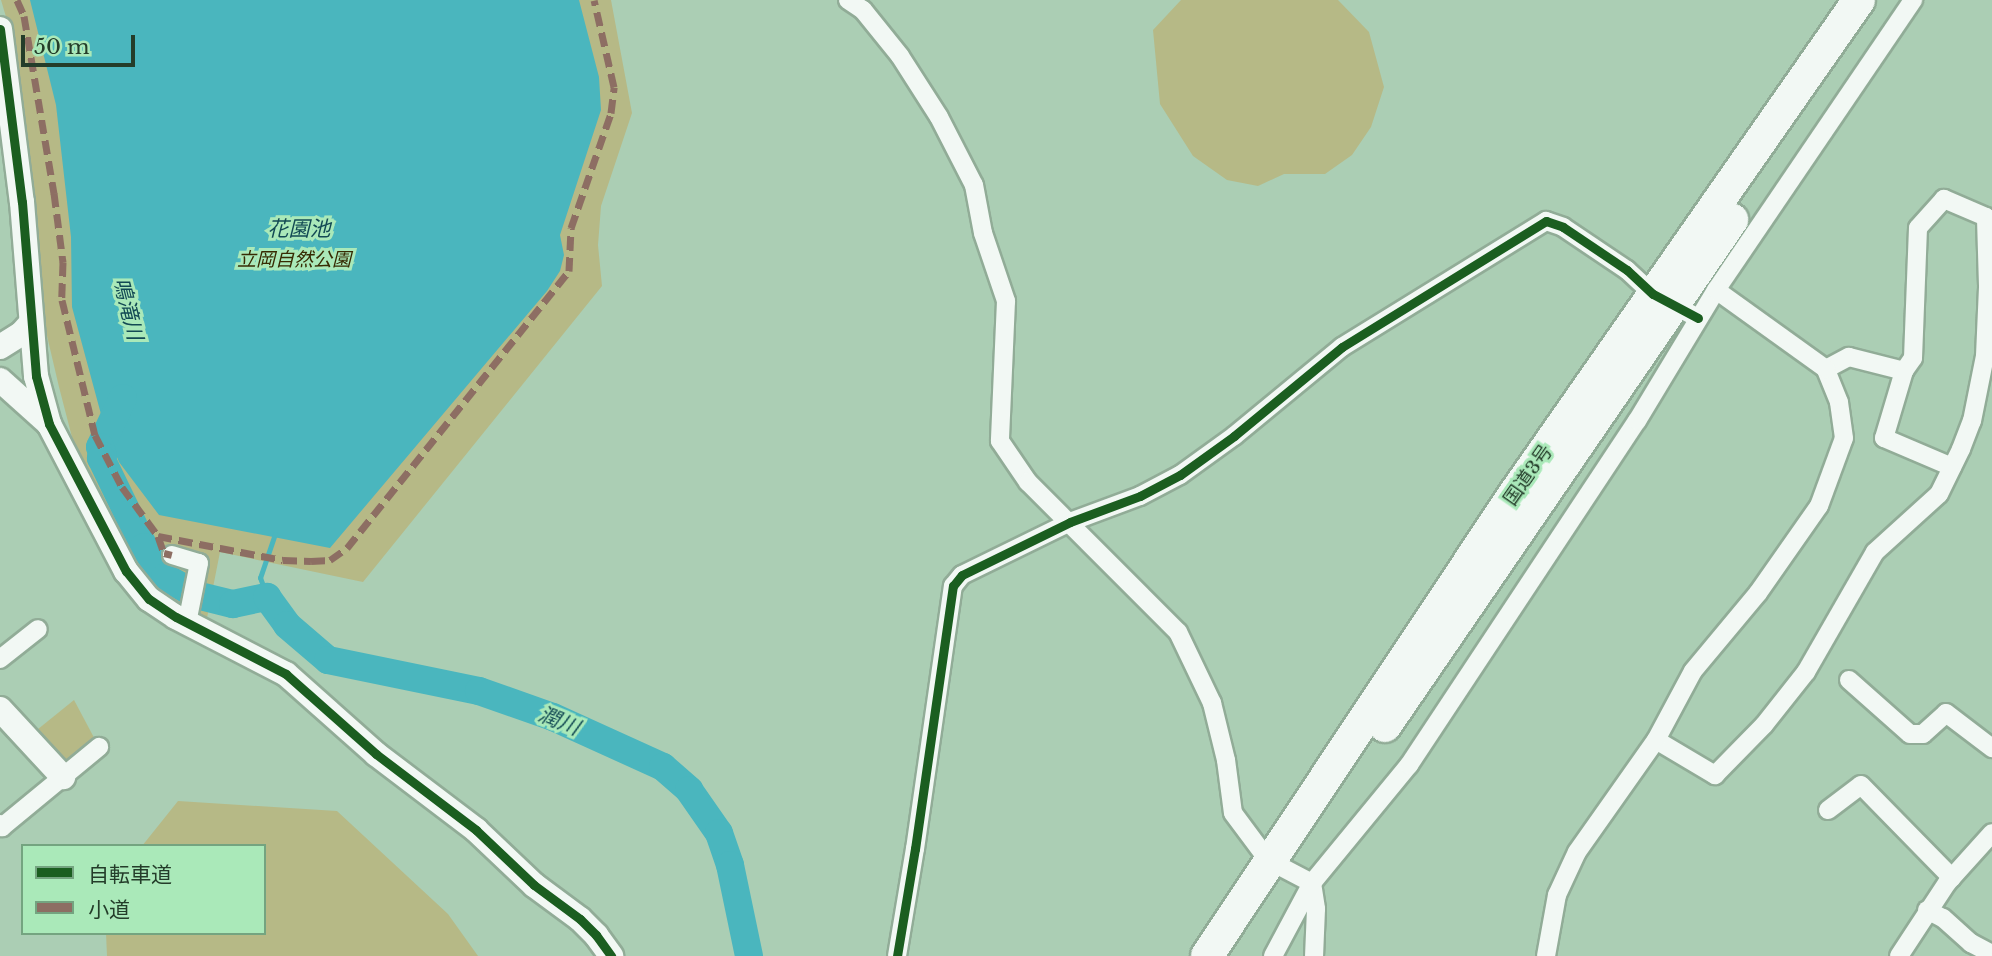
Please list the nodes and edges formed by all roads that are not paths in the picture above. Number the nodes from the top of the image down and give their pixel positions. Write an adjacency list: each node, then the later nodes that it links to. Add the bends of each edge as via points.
1 (848, 0): 15 (street, via 863,10 900,56 974,185 983,233 1006,301 1000,441 1028,482)
2 (1859, 0): 7 (highway, 国道3号)
3 (1883, 0): 7 (highway, 国道3号)
4 (1913, 0): 6 (street)
5 (0, 29): 8 (street, via 22,202)
6 (1716, 290): 7 (street); 10 (street)
7 (1675, 306): 15 (street, via 1563,227 1546,221 1342,347 1180,475 1140,496); 29 (highway, 国道3号); 29 (street, via 1637,421 1409,765)
8 (30, 324): 9 (street); 13 (street, via 36,376)
9 (0, 347)
10 (1826, 369): 11 (street, via 1849,357); 22 (street, via 1839,402 1844,438 1819,506 1758,593 1693,671)
11 (1904, 371): 14 (street, via 1884,438); 14 (street, via 1913,358 1918,228 1944,199 1986,217 1985,356 1972,421)
12 (0, 380): 13 (street)
13 (49, 424): 17 (street, via 126,571 149,599)
14 (1952, 467): 22 (street, via 1938,494 1875,552 1806,672 1764,725 1715,775)
15 (1070, 522): 29 (street, via 1178,632 1212,703 1233,813); 34 (street, via 962,575 953,586)
16 (172, 555): 17 (street, via 199,563)
17 (187, 623): 33 (street, via 286,674 376,754 476,830 534,885 580,919)
18 (38, 629): 19 (street)
19 (0, 659)
20 (1849, 680): 24 (street, via 1910,734 1923,734 1946,713)
21 (0, 709): 25 (street)
22 (1656, 740): 39 (street, via 1577,852 1557,895)
23 (99, 747): 25 (street)
24 (1992, 748)
25 (63, 777): 27 (street, via 2,827)
26 (1828, 810): 30 (street, via 1861,785)
27 (0, 824)
28 (1992, 832): 30 (street)
29 (1289, 871): 35 (highway, 国道3号); 36 (highway, 国道3号); 37 (street); 38 (street, via 1316,909)
30 (1952, 878): 31 (street)
31 (1927, 910): 32 (street); 40 (street)
32 (1992, 954)
33 (611, 956)
34 (897, 956)
35 (1207, 956)
36 (1233, 956)
37 (1273, 956)
38 (1314, 956)
39 (1546, 956)
40 (1899, 956)

